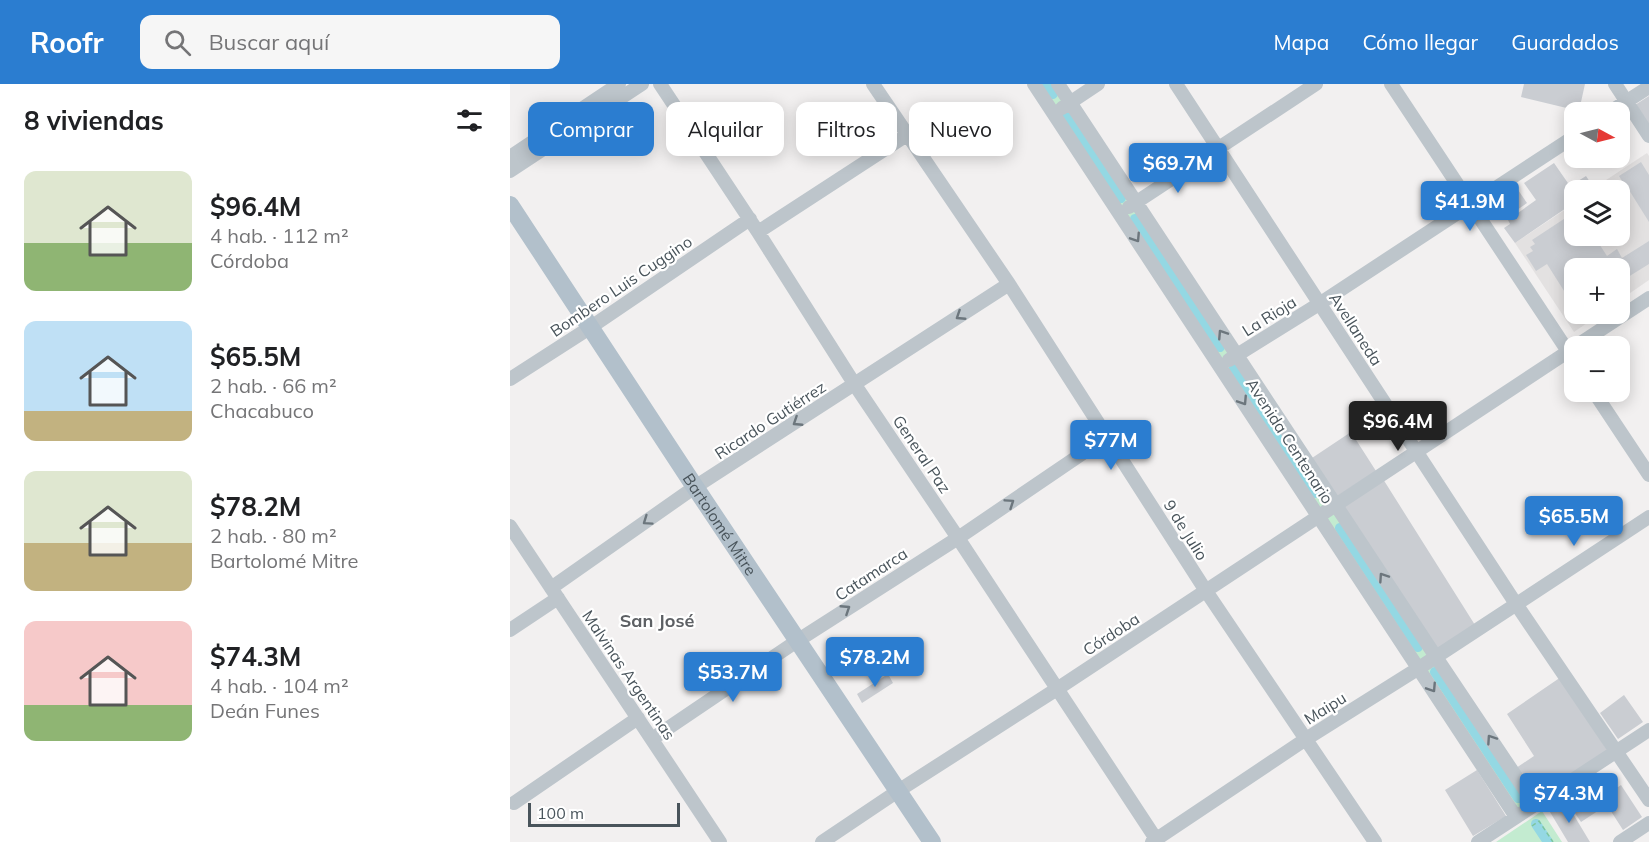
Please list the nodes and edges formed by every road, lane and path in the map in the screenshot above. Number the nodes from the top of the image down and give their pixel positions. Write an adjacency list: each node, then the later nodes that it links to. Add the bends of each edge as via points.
1 (619, 84): 21 (street)
2 (642, 84): 22 (street)
3 (660, 84): 27 (street, General Paz)
4 (873, 84): 17 (street, 9 de Julio)
5 (1035, 84): 16 (street, Avenida Centenario)
6 (1058, 84): 14 (street, Avenida Centenario)
7 (1098, 84): 14 (street)
8 (1176, 84): 20 (street, Avellaneda)
9 (1316, 84): 20 (street)
10 (1391, 84): 24 (street)
11 (1615, 84): 13 (street)
12 (1649, 87): 13 (street)
13 (1626, 102)
14 (1070, 103): 16 (street); 23 (street, Avenida Centenario)
15 (1630, 108): 18 (street)
16 (1054, 113): 26 (street, Avenida Centenario)
17 (907, 135): 28 (street); 29 (street, 9 de Julio)
18 (1649, 136)
19 (1564, 143): 24 (street, La Rioja)
20 (1218, 148): 23 (street); 31 (street, Avellaneda)
21 (510, 157)
22 (510, 171)
23 (1136, 202): 26 (street); 35 (street, Avenida Centenario, one-way to 23)
24 (1471, 204): 31 (street, La Rioja); 34 (street)
25 (510, 205): 32 (main road, Bartolomé Mitre)
26 (1120, 213): 37 (street, Avenida Centenario, one-way to 37)
27 (750, 219): 28 (street, General Paz); 32 (street, Bombero Luis Cuggino)
28 (759, 232): 39 (street, General Paz)
29 (1009, 284): 39 (street, Ricardo Gutiérrez, one-way to 39); 41 (street, 9 de Julio)
30 (1649, 298): 33 (street, Córdoba)
31 (1319, 304): 35 (street, La Rioja); 42 (street, Avellaneda)
32 (591, 327): 38 (street, Bombero Luis Cuggino); 44 (main road, Bartolomé Mitre)
33 (1596, 336)
34 (1564, 338)
35 (1236, 355): 37 (street, La Rioja); 45 (street, Avenida Centenario)
36 (1564, 358): 42 (street, Córdoba)
37 (1220, 365): 46 (street, Avenida Centenario, one-way to 46)
38 (510, 379)
39 (855, 385): 44 (street, Ricardo Gutiérrez, one-way to 44); 49 (street, General Paz)
40 (1601, 402): 43 (street)
41 (1108, 436): 49 (street, Catamarca, one-way to 41); 50 (street, 9 de Julio)
42 (1416, 452): 45 (street, Córdoba); 52 (street, Avellaneda)
43 (1649, 475)
44 (695, 487): 51 (street, Ricardo Gutiérrez, one-way to 51); 54 (main road, Bartolomé Mitre)
45 (1335, 506): 46 (street, Córdoba); 55 (street, Avenida Centenario, one-way to 45)
46 (1319, 516): 50 (street, Córdoba); 56 (street, Avenida Centenario)
47 (1649, 517): 52 (street, Maipu)
48 (510, 526): 51 (street, Malvinas Argentinas)
49 (958, 538): 54 (street, Catamarca, one-way to 49); 57 (street, General Paz)
50 (1206, 591): 57 (street, Córdoba); 61 (street, 9 de Julio)
51 (554, 593): 53 (street, Ricardo Gutiérrez); 58 (street, Malvinas Argentinas)
52 (1516, 604): 55 (street, Maipu); 62 (street, Avellaneda)
53 (510, 630)
54 (797, 641): 60 (street, Catamarca); 63 (main road, Bartolomé Mitre)
55 (1436, 657): 56 (street, Maipu); 66 (street, Avenida Centenario, one-way to 55)
56 (1419, 669): 61 (street, Maipu); 67 (street, Avenida Centenario, one-way to 67)
57 (1057, 689): 63 (street, Córdoba); 70 (street, General Paz)
58 (638, 718): 60 (street, Malvinas Argentinas); 65 (street)
59 (1649, 730): 62 (street)
60 (652, 739): 71 (street, Malvinas Argentinas)
61 (1306, 739): 70 (street, Maipu); 74 (street, 9 de Julio)
62 (1615, 752): 64 (street, Avellaneda); 66 (street)
63 (898, 791): 72 (street, Córdoba); 73 (main road, Bartolomé Mitre)
64 (1649, 800)
65 (514, 803)
66 (1535, 805): 67 (street)
67 (1516, 817): 75 (street)
68 (1532, 826): 76 (path, via 1539,821)
69 (1647, 828): 77 (street)
70 (1156, 841)
71 (720, 842)
72 (822, 842)
73 (932, 842)
74 (1375, 842)
75 (1478, 842)
76 (1553, 842)
77 (1620, 842)

